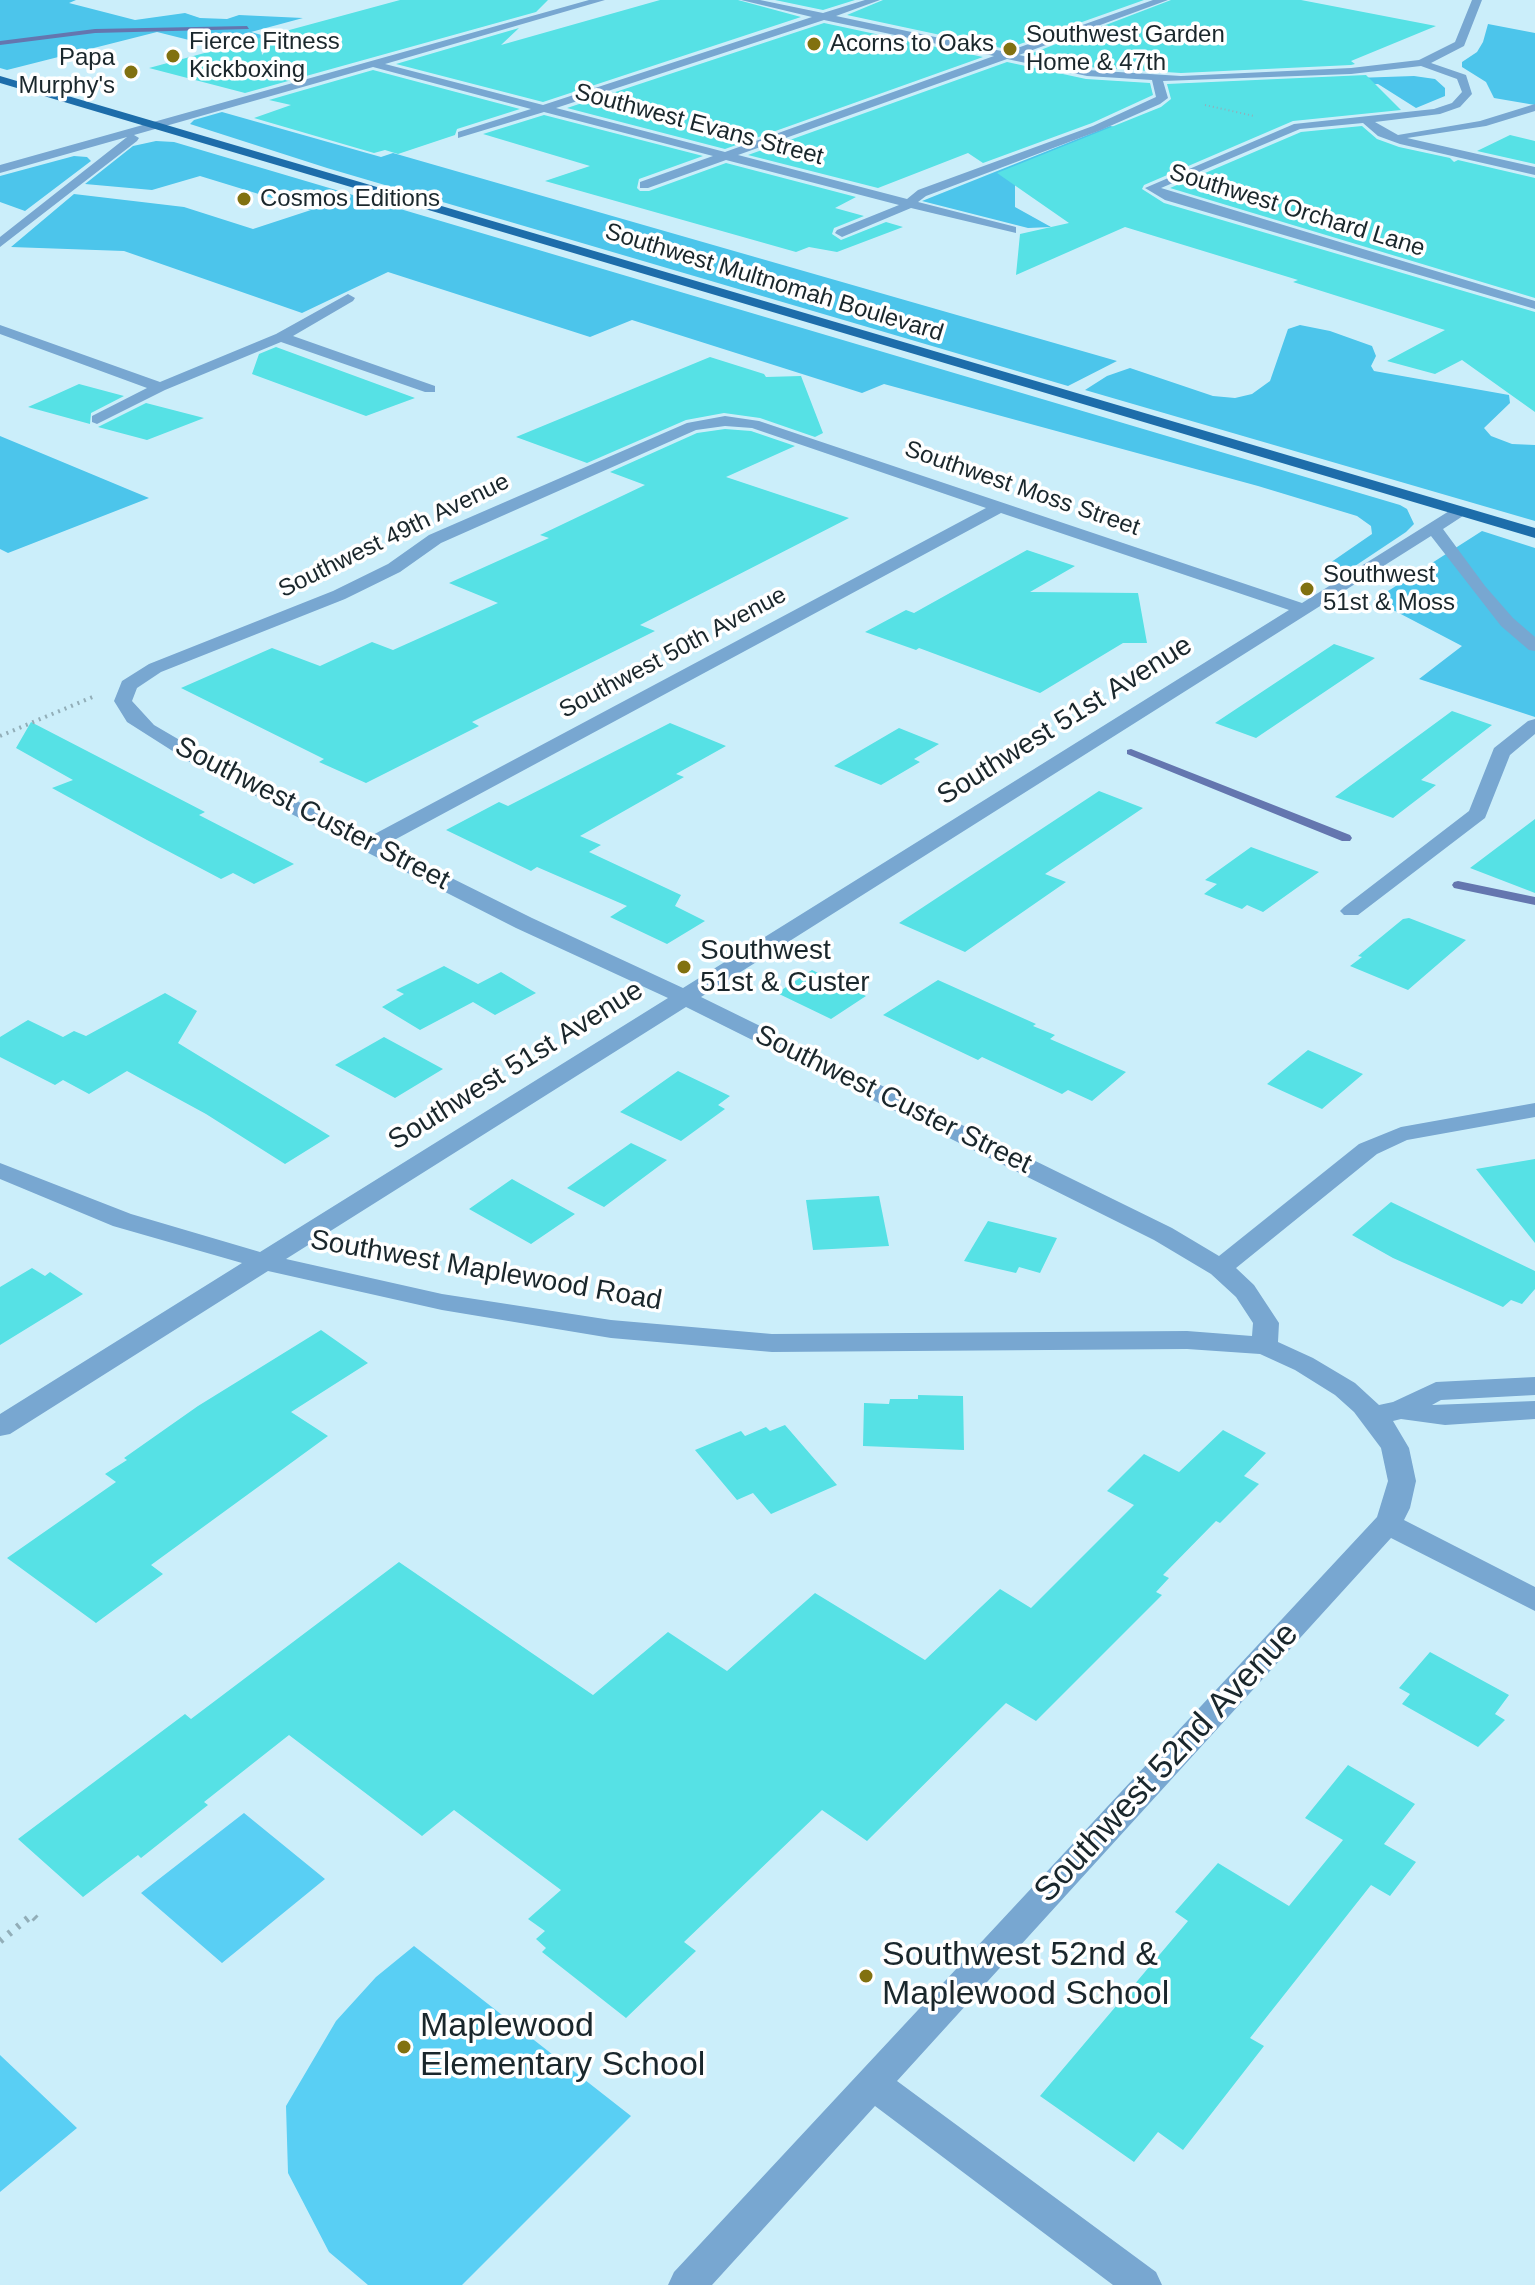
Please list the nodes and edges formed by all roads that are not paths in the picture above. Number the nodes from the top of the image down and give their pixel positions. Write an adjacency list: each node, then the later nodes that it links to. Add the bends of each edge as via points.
1 (600, 0): 9 (street)
2 (746, 0): 6 (street)
3 (875, 0): 6 (street)
4 (1163, 0): 7 (street)
5 (1477, 0): 8 (street, via 1460,44)
6 (823, 17): 7 (street); 12 (street)
7 (1008, 57): 11 (street, via 1095,74); 19 (street)
8 (1422, 63): 11 (street); 14 (street, Southwest Orchard Lane, via 1462,77 1468,92 1456,105 1436,112)
9 (376, 65): 12 (street, Southwest Evans Street); 15 (street)
10 (0, 79): 15 (main road, Southwest Multnomah Boulevard)
11 (1157, 79): 24 (street, via 1159,101 922,193)
12 (545, 107): 16 (street); 19 (street, Southwest Evans Street)
13 (1535, 107): 17 (street, via 1482,124)
14 (1367, 121): 17 (street); 29 (street, Southwest Orchard Lane, via 1298,126 1151,188)
15 (156, 126): 18 (street); 20 (street); 37 (main road, Southwest Multnomah Boulevard)
16 (462, 135)
17 (1390, 136): 22 (street)
18 (58, 152): 20 (street); 21 (street)
19 (727, 155): 23 (street); 24 (street, Southwest Evans Street)
20 (103, 160): 27 (street)
21 (0, 169)
22 (1535, 171)
23 (644, 185)
24 (909, 203): 25 (street, Southwest Evans Street); 26 (street)
25 (1011, 230)
26 (842, 233)
27 (0, 243)
28 (348, 298): 31 (street)
29 (1535, 305)
30 (0, 329): 32 (street)
31 (281, 337): 32 (street); 33 (street)
32 (160, 387): 34 (street)
33 (430, 389)
34 (97, 419)
35 (725, 421): 36 (street, Southwest Moss Street, via 754,424); 42 (street, Southwest 49th Avenue, via 684,429 435,539 394,568 339,595 155,668)
36 (999, 507): 40 (street, Southwest Moss Street); 44 (street, Southwest 50th Avenue)
37 (1460, 511): 38 (street, Southwest 51st Avenue); 39 (main road, Southwest Multnomah Boulevard)
38 (1433, 530): 40 (street, Southwest 51st Avenue); 41 (street, via 1507,622)
39 (1535, 533)
40 (1303, 609): 46 (street, Southwest 51st Avenue)
41 (1535, 646)
42 (124, 693): 44 (street, Southwest Custer Street, via 126,708 147,729)
43 (1535, 725): 45 (street, via 1501,752 1478,814)
44 (371, 844): 46 (street, Southwest Custer Street)
45 (1351, 911)
46 (686, 998): 49 (street, Southwest 51st Avenue); 50 (street, Southwest Custer Street, via 1163,1234)
47 (1535, 1110): 50 (street, via 1401,1134 1368,1149)
48 (0, 1170): 49 (street, Southwest Maplewood Road, via 122,1220)
49 (263, 1262): 51 (street, Southwest Maplewood Road, via 442,1302 707,1339 835,1344 1187,1340); 55 (street, Southwest 51st Avenue)
50 (1220, 1268): 51 (street, Southwest Custer Street, via 1257,1306 1266,1323)
51 (1265, 1346): 54 (street)
52 (1535, 1386): 54 (street, via 1436,1391)
53 (1535, 1410): 54 (street, via 1445,1416)
54 (1388, 1413): 56 (street, via 1402,1481)
55 (0, 1427)
56 (1387, 1524): 57 (street); 58 (street, Southwest 52nd Avenue)
57 (1535, 1600)
58 (872, 2083): 59 (street, Southwest 52nd Avenue); 60 (street)
59 (687, 2285)
60 (1143, 2285)

